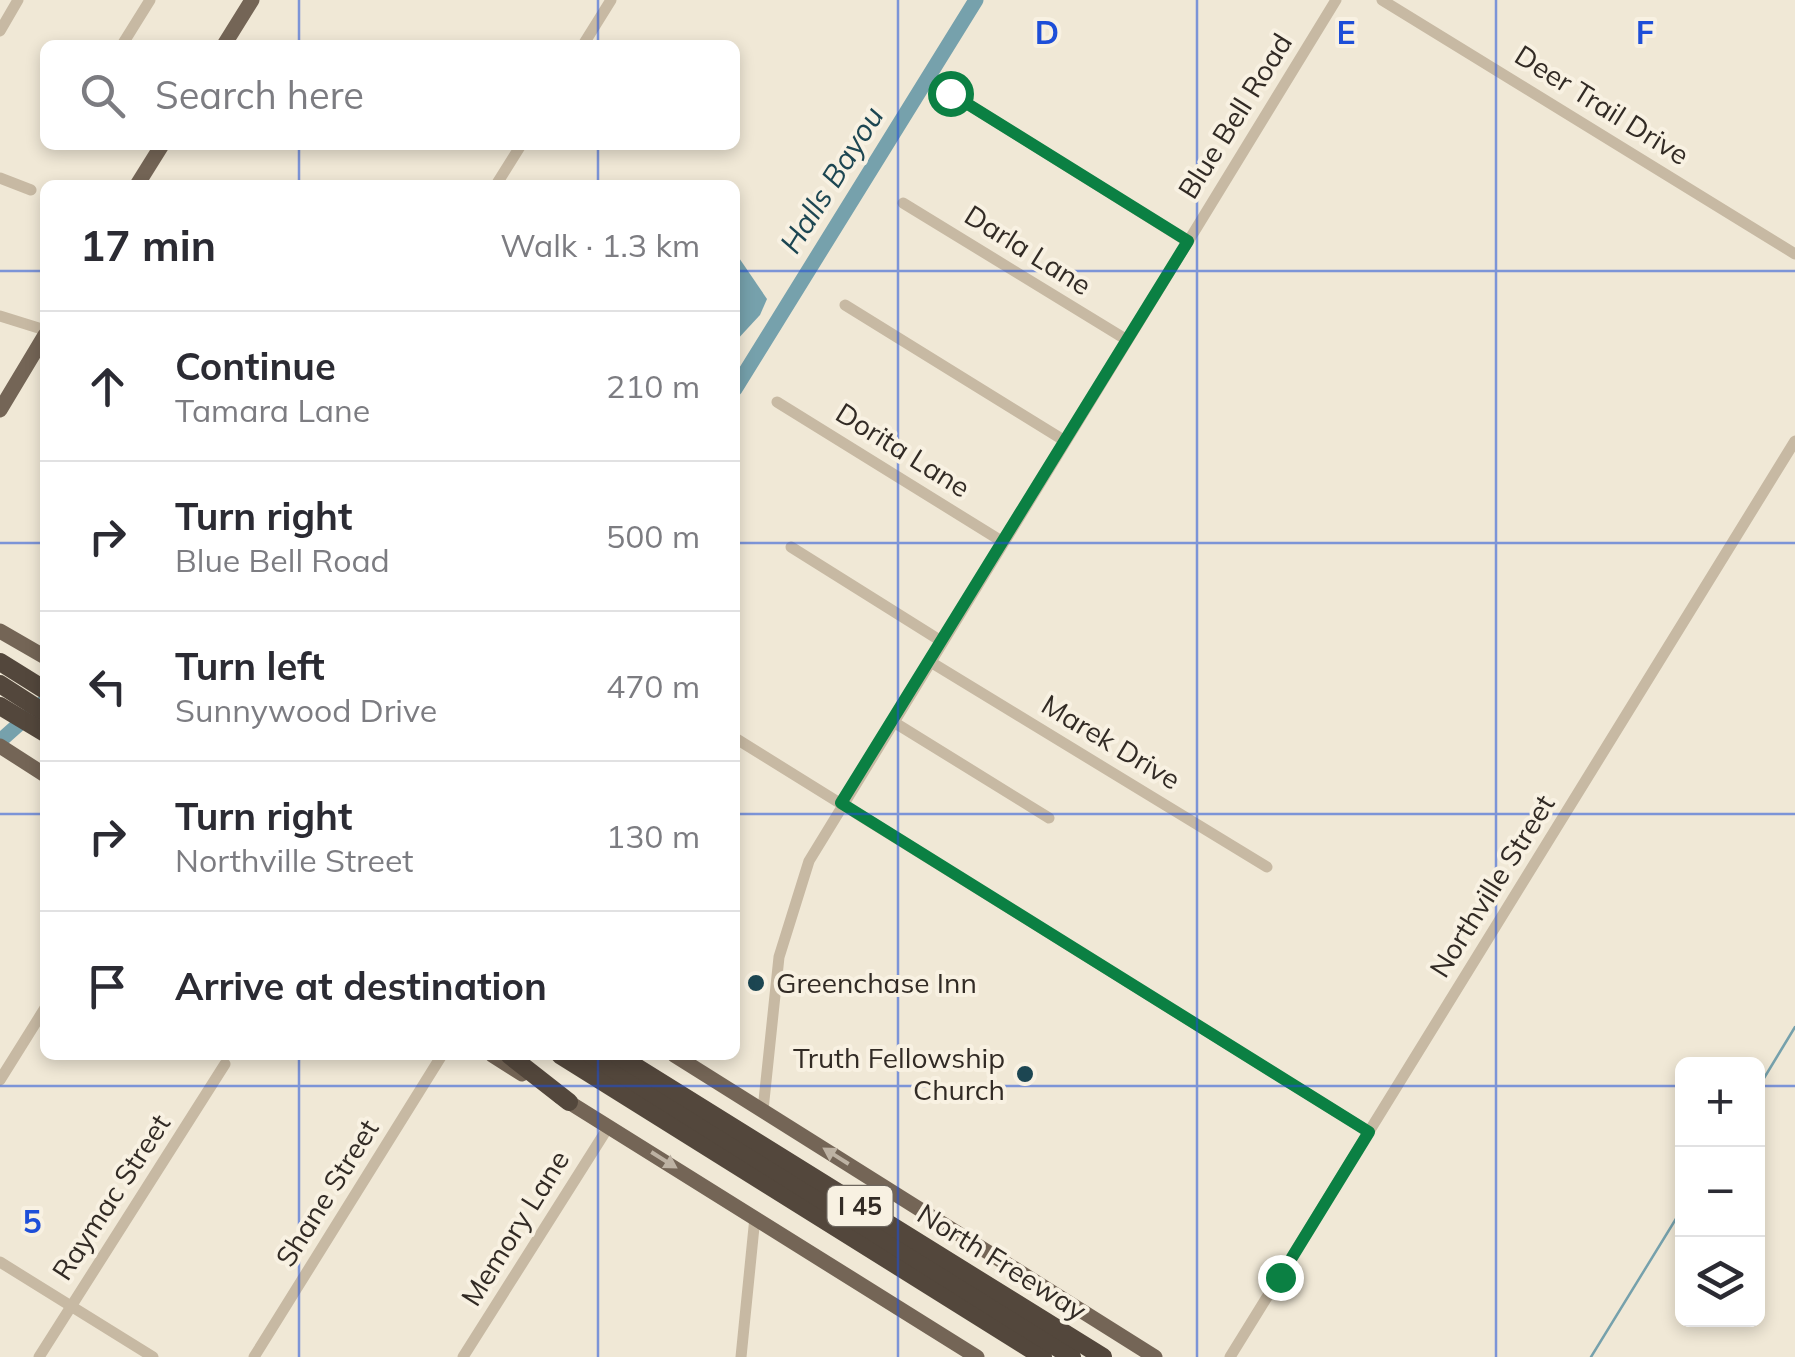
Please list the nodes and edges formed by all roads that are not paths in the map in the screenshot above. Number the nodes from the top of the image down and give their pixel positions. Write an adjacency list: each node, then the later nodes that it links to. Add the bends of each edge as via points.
1 (18, 0): 7 (street)
2 (150, 0): 8 (street)
3 (252, 0): 9 (main road)
4 (611, 0): 10 (street)
5 (1336, 0): 19 (street, Blue Bell Road)
6 (1382, 0): 20 (street, Deer Trail Drive)
7 (0, 31)
8 (125, 40)
9 (227, 40)
10 (586, 40)
11 (950, 93): 19 (street)
12 (159, 150): 15 (main road)
13 (518, 150): 16 (street)
14 (0, 178): 17 (street)
15 (141, 180)
16 (499, 180)
17 (31, 190)
18 (903, 203): 24 (street, Darla Lane)
19 (1188, 241): 24 (street, Blue Bell Road)
20 (1795, 254)
21 (846, 305): 28 (street)
22 (0, 316): 23 (street)
23 (40, 330)
24 (1127, 340): 28 (street, Blue Bell Road)
25 (40, 341): 27 (main road)
26 (776, 402): 30 (street, Dorita Lane)
27 (0, 410)
28 (1065, 441): 30 (street, Blue Bell Road)
29 (1795, 441): 63 (street, Northville Street)
30 (1003, 542): 34 (street, Blue Bell Road)
31 (790, 547): 34 (street)
32 (0, 631): 35 (main road)
33 (0, 639): 36 (main road)
34 (941, 641): 37 (street, Blue Bell Road)
35 (40, 654)
36 (40, 655)
37 (929, 661): 42 (street, Blue Bell Road); 49 (street, Marek Drive)
38 (0, 662): 39 (highway)
39 (38, 685)
40 (4, 698): 41 (highway); 43 (highway)
41 (40, 710)
42 (892, 721): 47 (street, Blue Bell Road); 48 (street)
43 (40, 729)
44 (740, 741): 47 (street)
45 (0, 746): 46 (main road)
46 (40, 771)
47 (841, 803): 61 (street, Blue Bell Road, via 809,860 779,957); 63 (street)
48 (1049, 818)
49 (1267, 866)
50 (40, 1016): 59 (street)
51 (439, 1060): 69 (street, Shane Street)
52 (500, 1060): 60 (main road)
53 (515, 1060): 60 (highway)
54 (568, 1060): 73 (highway, I 45)
55 (599, 1060): 74 (highway, North Freeway / I 45)
56 (625, 1060): 75 (highway, North Freeway / I 45)
57 (682, 1060): 61 (main road)
58 (225, 1064): 66 (street, Raymac Street)
59 (0, 1080)
60 (569, 1102): 62 (main road)
61 (762, 1110): 76 (main road, one-way to 61)
62 (609, 1126): 64 (main road, one-way to 64); 70 (street, Memory Lane)
63 (1369, 1132): 77 (street, Northville Street)
64 (754, 1217): 71 (street); 72 (main road)
65 (0, 1262): 66 (street)
66 (71, 1306): 67 (street, Raymac Street); 68 (street)
67 (39, 1357)
68 (153, 1357)
69 (254, 1357)
70 (463, 1357)
71 (741, 1357)
72 (977, 1357)
73 (1043, 1357)
74 (1072, 1357)
75 (1102, 1357)
76 (1155, 1357)
77 (1230, 1357)

